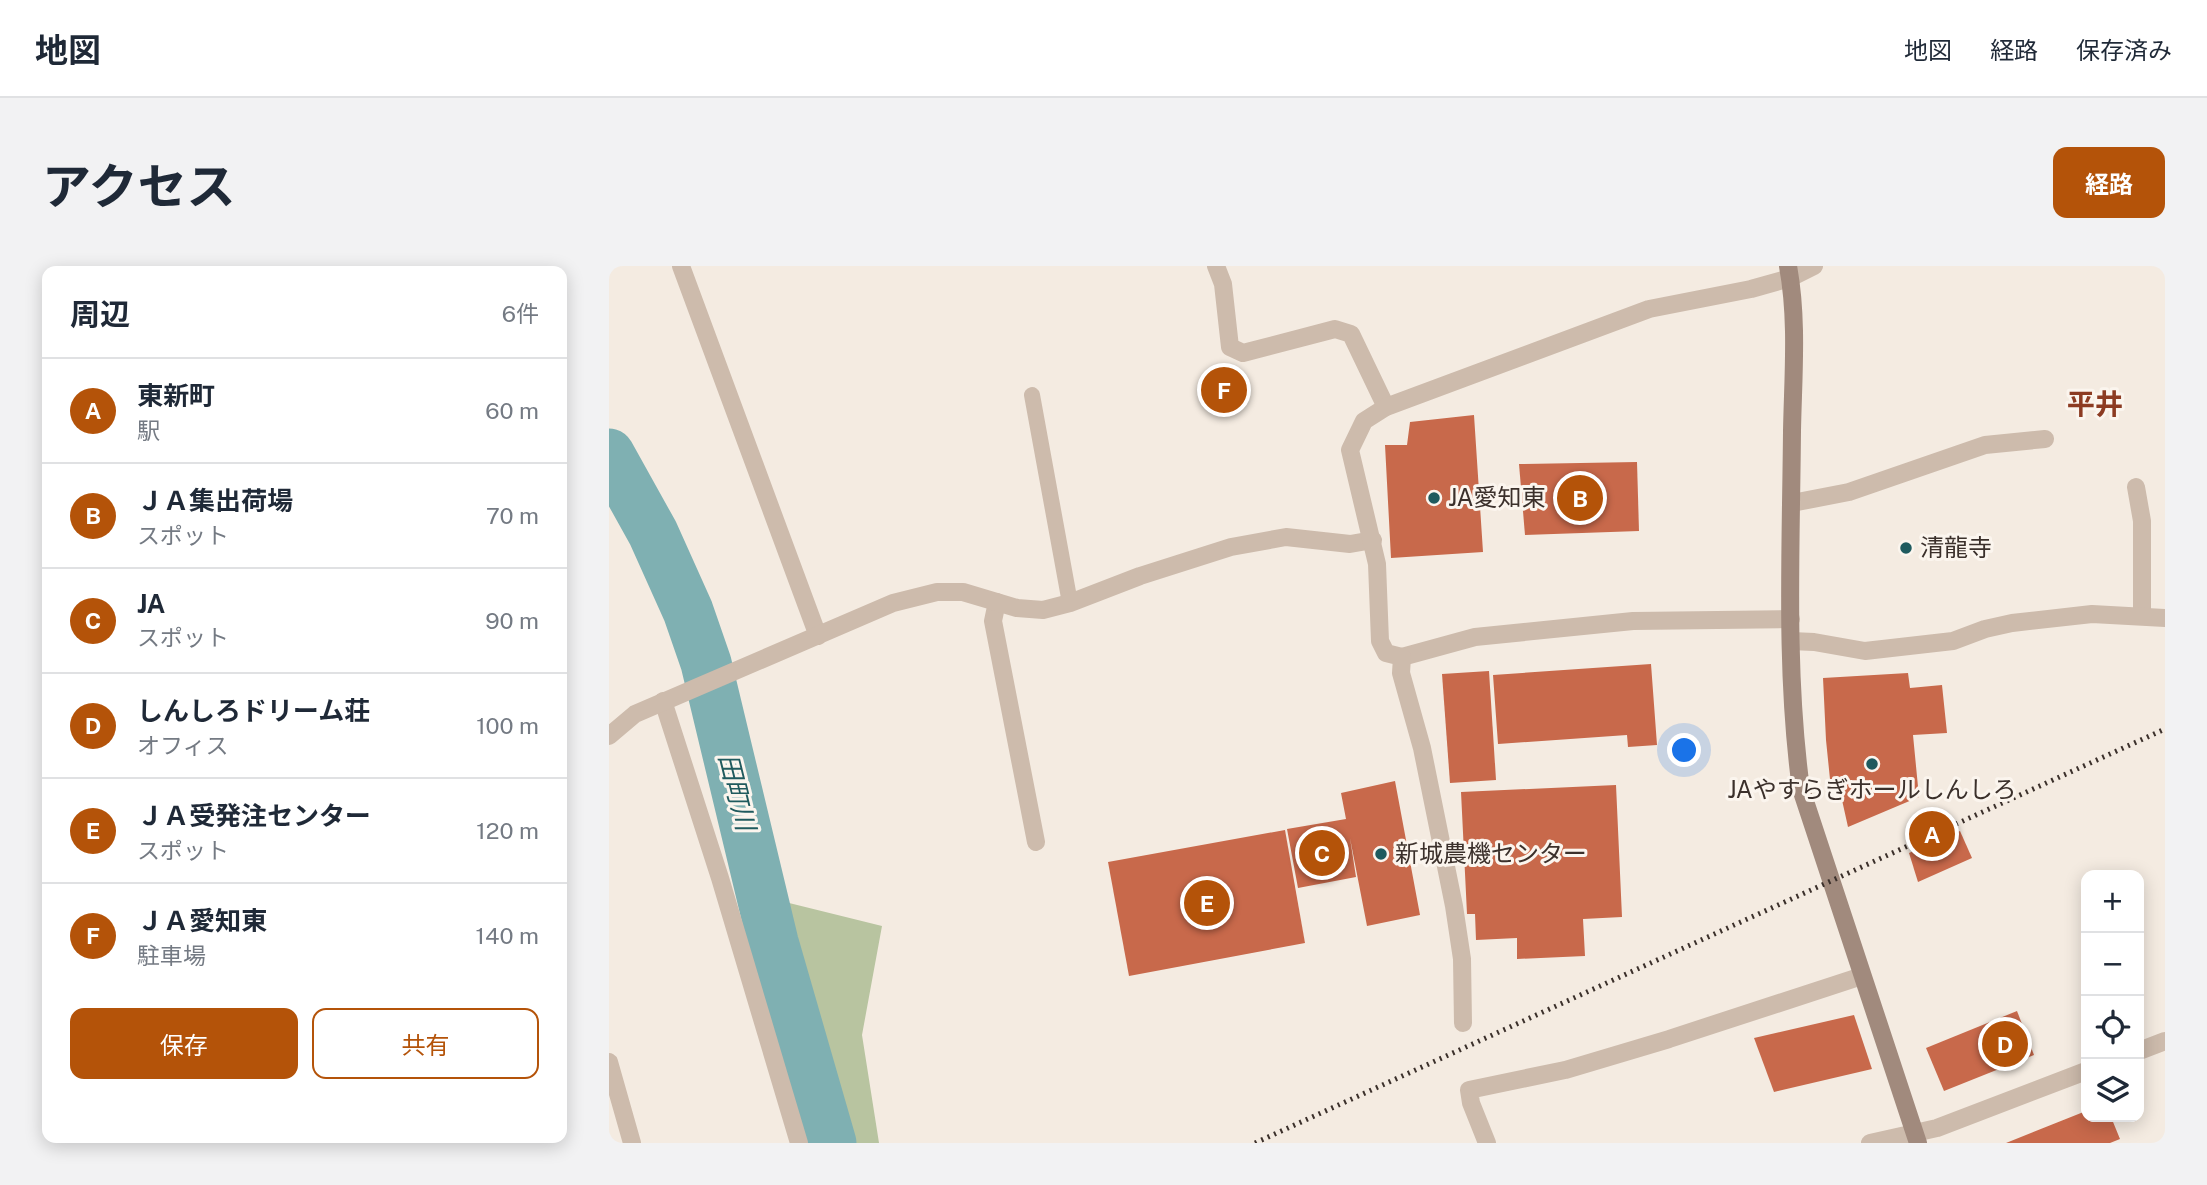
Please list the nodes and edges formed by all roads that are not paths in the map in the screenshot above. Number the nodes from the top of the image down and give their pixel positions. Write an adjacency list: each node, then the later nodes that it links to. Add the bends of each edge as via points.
1 (681, 266): 16 (street)
2 (1216, 266): 6 (street, via 1223,284 1230,347 1243,352 1335,329 1351,334)
3 (1814, 266): 4 (street)
4 (1789, 272): 6 (street, via 1751,289 1649,309); 9 (street, via 1793,320)
5 (1032, 395): 12 (lane)
6 (1386, 407): 10 (street, via 1364,421 1350,450)
7 (2045, 439): 9 (street, via 1985,445 1849,492)
8 (2136, 487): 13 (street, via 2142,521)
9 (1791, 503): 15 (street)
10 (1373, 540): 12 (street, via 1350,544 1286,537 1231,547); 18 (street, via 1380,641 1386,653)
11 (997, 602): 12 (street, via 1043,610); 16 (street, via 963,592 937,592 893,603); 21 (street, via 993,621)
12 (1070, 603)
13 (2142, 616): 14 (street); 17 (street, via 2092,614 2012,623 1953,641 1865,651)
14 (2165, 618)
15 (1791, 619): 17 (street); 18 (street, via 1633,621 1475,637)
16 (818, 636): 19 (street)
17 (1791, 641): 22 (street, via 1794,741 1801,789)
18 (1402, 657): 23 (street, via 1401,673 1422,748 1454,906 1462,959)
19 (663, 701): 20 (street, via 635,714); 30 (street)
20 (609, 736)
21 (1036, 842)
22 (1862, 976): 28 (street); 31 (street, via 1578,1066 1469,1090)
23 (1463, 1023)
24 (2165, 1041): 25 (street)
25 (2144, 1049)
26 (609, 1062): 29 (street)
27 (2081, 1073): 28 (street)
28 (1917, 1138): 32 (street)
29 (632, 1143)
30 (799, 1143)
31 (1487, 1143)
32 (1870, 1143)

